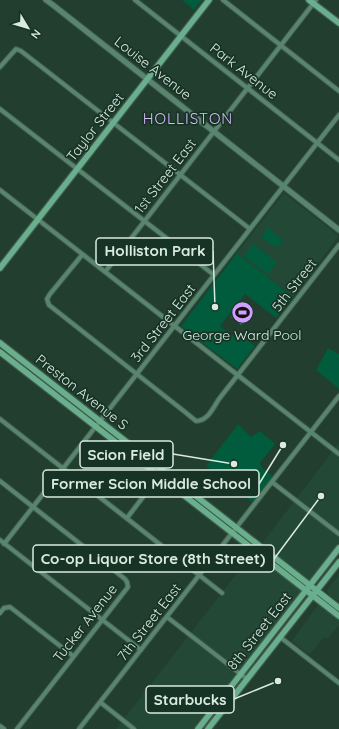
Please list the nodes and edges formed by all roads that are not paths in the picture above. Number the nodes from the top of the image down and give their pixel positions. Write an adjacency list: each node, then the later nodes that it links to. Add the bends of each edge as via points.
1 (135, 0): 7 (street, Park Avenue)
2 (209, 0): 7 (main road, Taylor Street)
3 (223, 0): 8 (street)
4 (50, 1): 10 (street, Louise Avenue)
5 (313, 1): 6 (main road); 8 (street, 1st Street East)
6 (339, 24)
7 (181, 36): 10 (main road, Taylor Street); 11 (street, Park Avenue)
8 (281, 45): 11 (street, 1st Street East); 12 (street)
9 (0, 67): 15 (street, via 16,49 21,51)
10 (147, 79): 15 (main road, Taylor Street); 16 (street, Louise Avenue)
11 (248, 88): 16 (street, 1st Street East); 17 (street, Park Avenue)
12 (339, 91)
13 (0, 109): 19 (street)
14 (339, 115): 17 (street, 3rd Street East)
15 (114, 122): 19 (main road, Taylor Street); 20 (street)
16 (214, 132): 20 (street, 1st Street East); 21 (street, Louise Avenue)
17 (317, 143): 18 (street, Park Avenue); 21 (street, 3rd Street East)
18 (339, 160)
19 (77, 169): 23 (main road, Taylor Street); 24 (street)
20 (180, 175): 24 (street, 1st Street East); 25 (street)
21 (284, 186): 25 (street, 3rd Street East); 26 (street, Louise Avenue)
22 (0, 190): 23 (street)
23 (38, 219): 28 (street); 29 (main road, Taylor Street)
24 (144, 221): 30 (street, 1st Street East); 31 (street)
25 (250, 229): 31 (street, 3rd Street East)
26 (339, 230)
27 (339, 245): 36 (street, 5th Street)
28 (82, 254): 30 (street); 35 (street, via 50,294 47,299 49,306)
29 (0, 268)
30 (105, 272): 32 (street)
31 (214, 276): 32 (street, 3rd Street East)
32 (174, 326): 35 (street, 3rd Street East); 36 (street)
33 (0, 343): 39 (main road, Preston Avenue S)
34 (0, 352): 40 (main road, Preston Avenue S)
35 (137, 374): 36 (street, 5th Street, via 196,421 206,418); 39 (street, 3rd Street East)
36 (238, 375): 41 (street)
37 (339, 396): 41 (street, 7th Street East)
38 (0, 419): 43 (street)
39 (100, 421): 40 (street, 3rd Street East); 49 (main road, Preston Avenue S)
40 (96, 426): 43 (street, 3rd Street East); 44 (main road, Preston Avenue S)
41 (311, 432): 42 (street); 46 (street, 7th Street East)
42 (339, 454)
43 (64, 468): 47 (street, 3rd Street East); 48 (street)
44 (160, 476): 48 (street); 50 (main road, Preston Avenue S)
45 (0, 481): 47 (street, Tucker Avenue)
46 (272, 482): 49 (street, 7th Street East); 51 (street)
47 (33, 507): 53 (street, 3rd Street East); 66 (street, Tucker Avenue, via 127,582 128,586)
48 (127, 518): 56 (street)
49 (237, 528): 50 (street, 7th Street East); 57 (main road, Preston Avenue S)
50 (232, 533): 56 (street, 7th Street East); 58 (main road, Preston Avenue S)
51 (339, 534)
52 (0, 540): 53 (street)
53 (4, 544): 66 (street)
54 (339, 548): 57 (main road, 8th Street East)
55 (339, 562): 59 (main road, 8th Street East)
56 (199, 575): 60 (street); 65 (street, 7th Street East)
57 (311, 585): 58 (main road, 8th Street East); 59 (main road, Preston Avenue S)
58 (307, 590): 61 (main road, Preston Avenue S); 70 (main road, 8th Street East)
59 (317, 590): 61 (main road, 8th Street East); 62 (main road, Preston Avenue S)
60 (222, 593)
61 (313, 596): 64 (main road, Preston Avenue S); 67 (main road, 8th Street East)
62 (339, 608)
63 (0, 613): 69 (street, via 4,608 10,607)
64 (339, 616)
65 (167, 617): 68 (street, 7th Street East); 70 (street)
66 (102, 620): 68 (street); 69 (street, Tucker Avenue)
67 (280, 637): 71 (main road, 8th Street East); 72 (street)
68 (141, 650): 73 (street, 7th Street East)
69 (73, 656): 76 (street, Tucker Avenue)
70 (241, 674): 71 (street); 79 (main road, 8th Street East)
71 (247, 679): 80 (main road, 8th Street East)
72 (339, 683)
73 (100, 702): 77 (street, 7th Street East); 78 (street)
74 (0, 726): 75 (street)
75 (4, 729)
76 (17, 729)
77 (79, 729)
78 (134, 729)
79 (198, 729)
80 (208, 729)

